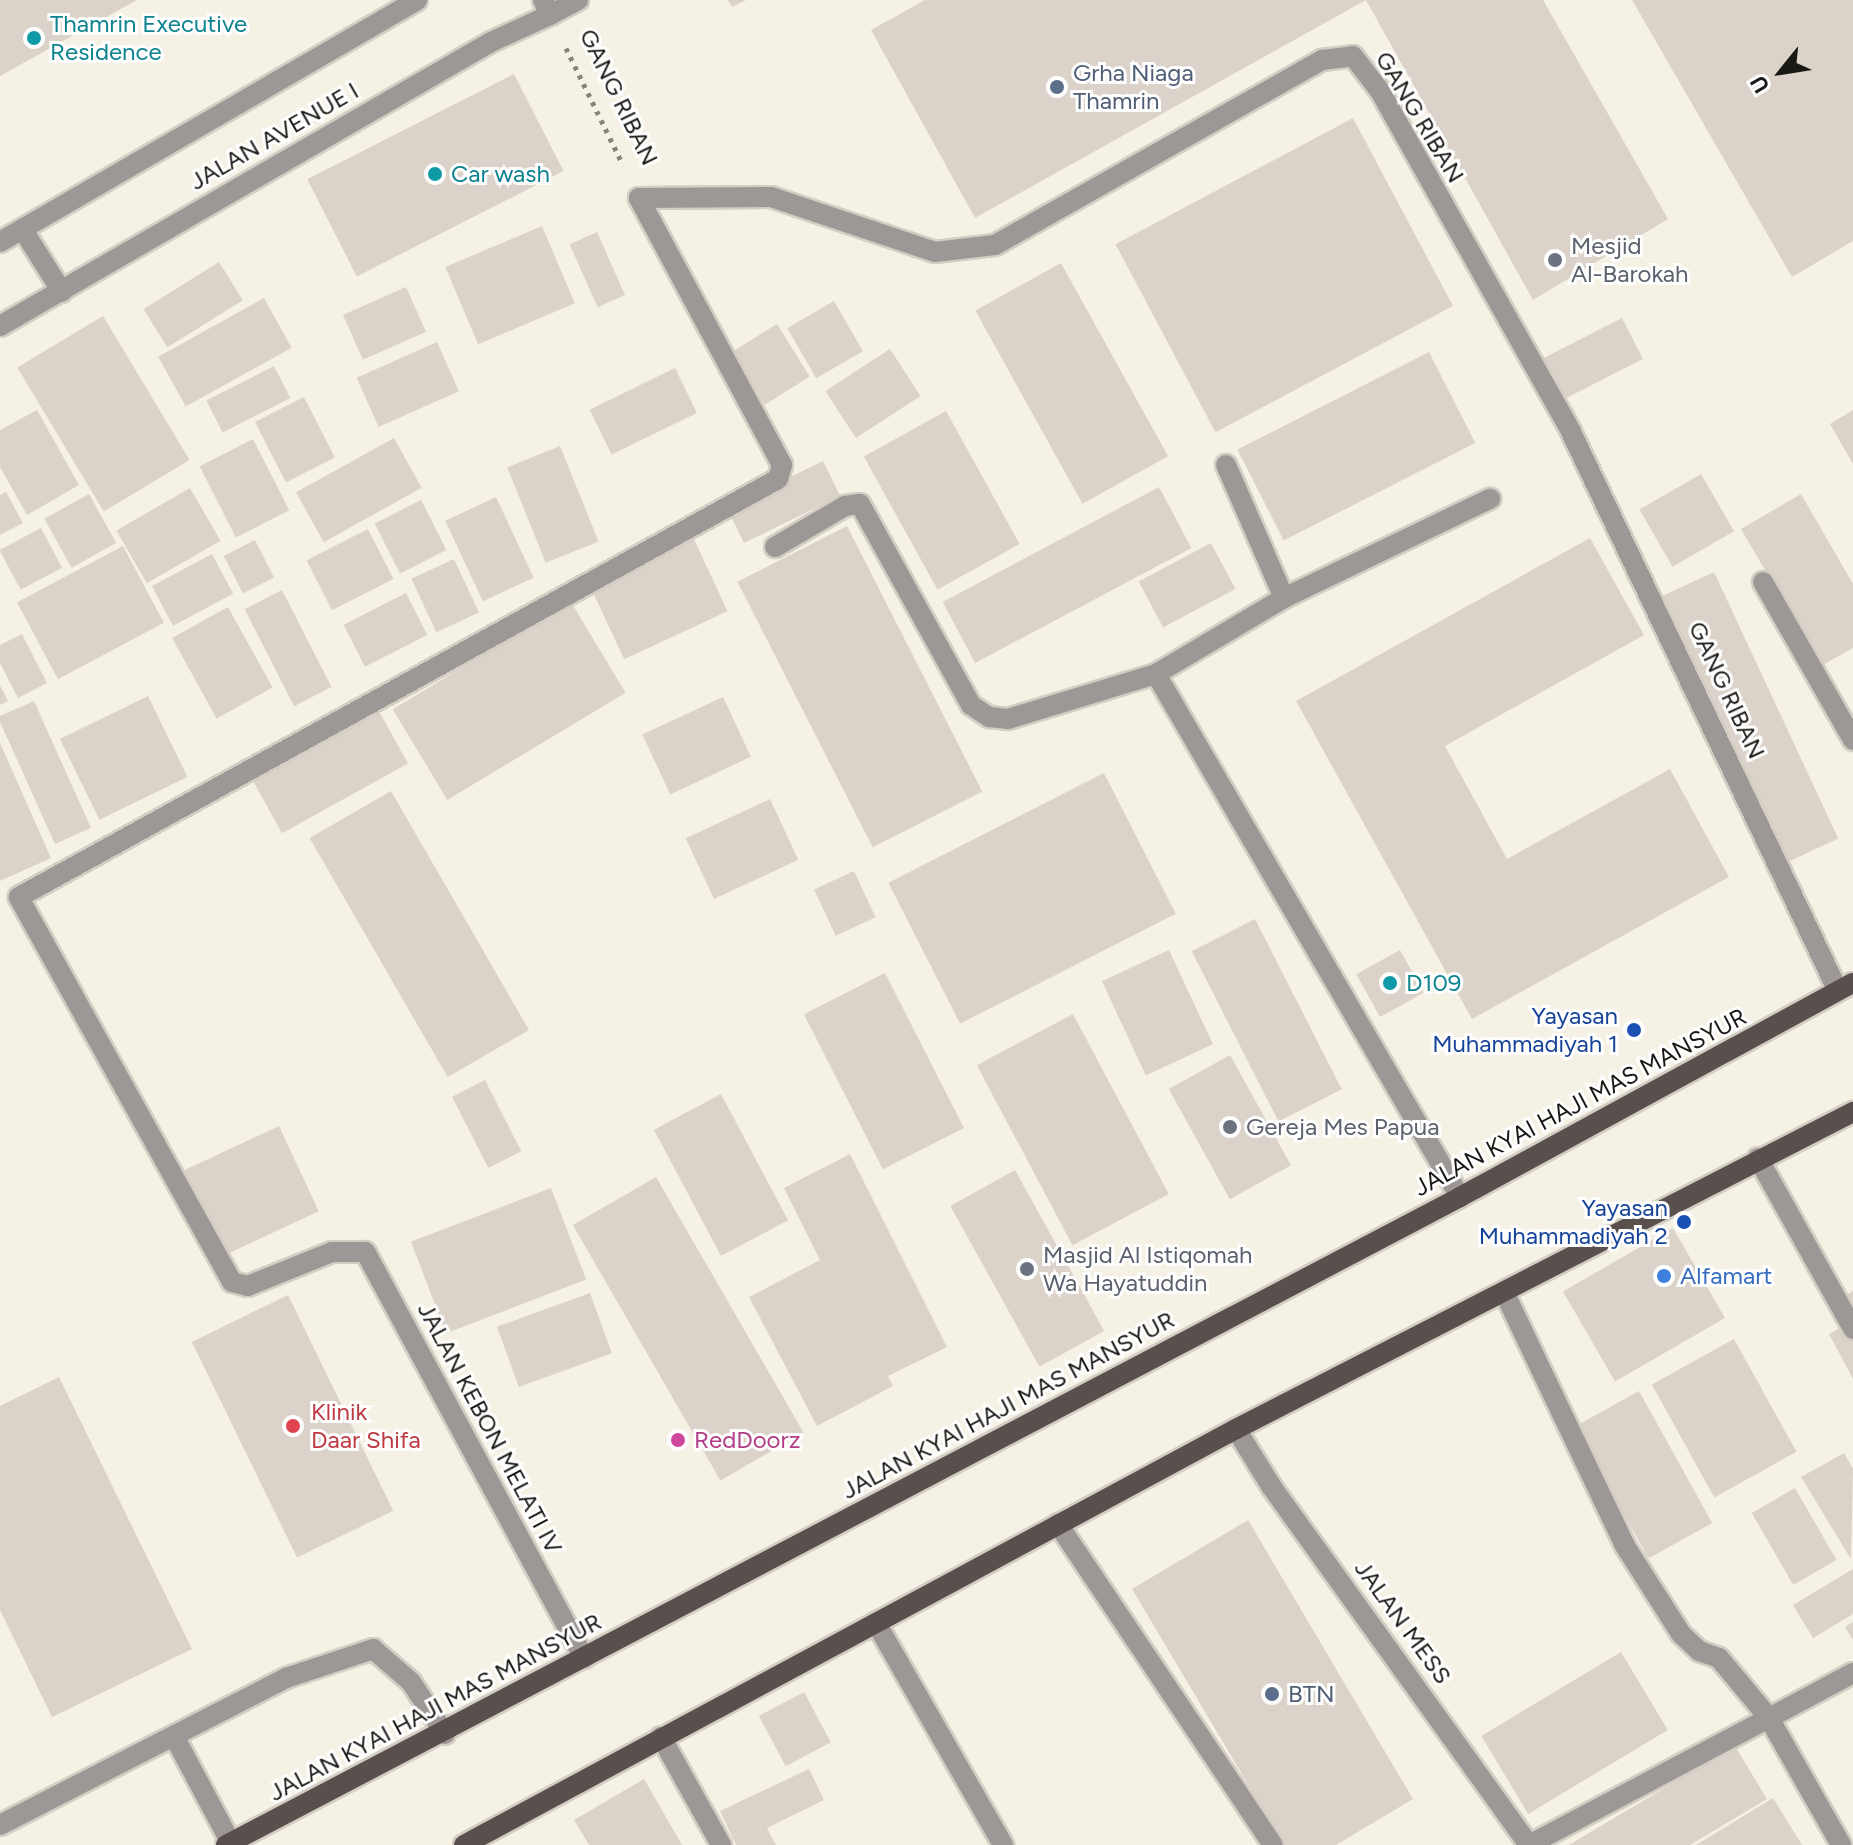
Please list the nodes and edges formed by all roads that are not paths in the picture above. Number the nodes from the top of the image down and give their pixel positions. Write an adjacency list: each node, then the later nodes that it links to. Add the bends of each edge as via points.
1 (417, 0): 5 (street, JALAN AVENUE I)
2 (578, 0): 3 (street, JALAN AVENUE I)
3 (547, 8): 7 (street, JALAN AVENUE I)
4 (0, 230): 5 (street)
5 (23, 230): 6 (street, JALAN AVENUE I); 7 (street)
6 (0, 242)
7 (62, 292): 8 (street, JALAN AVENUE I)
8 (0, 326)
9 (1226, 465): 13 (street)
10 (1490, 499): 13 (street)
11 (775, 547): 14 (street, via 845,506 860,504 971,705 989,717 1008,719)
12 (1763, 582): 15 (street)
13 (1284, 598): 14 (street)
14 (1156, 674): 19 (street)
15 (1853, 740)
16 (1846, 987): 19 (main road, JALAN KYAI HAJI MAS MANSYUR); 20 (street, GANG RIBAN, via 1571,432 1380,91 1353,56 1322,60 995,245 935,252 771,197 639,198 782,465 778,479 19,897 232,1282 248,1286)
17 (1853, 1112): 18 (main road)
18 (1758, 1158): 21 (main road); 22 (street)
19 (1460, 1197): 26 (main road, JALAN KYAI HAJI MAS MANSYUR)
20 (332, 1252): 26 (street, JALAN KEBON MELATI IV, via 365,1252)
21 (1504, 1292): 23 (main road); 28 (street, via 1625,1546 1681,1634 1699,1651 1719,1658)
22 (1853, 1329)
23 (1236, 1429): 24 (main road); 38 (street, JALAN MESS, via 1271,1486)
24 (1058, 1524): 25 (main road); 37 (street)
25 (876, 1623): 31 (main road); 36 (street)
26 (584, 1658): 29 (main road, JALAN KYAI HAJI MAS MANSYUR)
27 (1853, 1673): 28 (street)
28 (1769, 1718): 38 (street); 39 (street)
29 (445, 1734): 30 (street, via 411,1682 373,1649 286,1678); 33 (main road, JALAN KYAI HAJI MAS MANSYUR)
30 (174, 1736): 32 (street); 33 (street)
31 (661, 1737): 34 (main road); 35 (street)
32 (0, 1825)
33 (229, 1844)
34 (464, 1845)
35 (721, 1845)
36 (1003, 1845)
37 (1273, 1845)
38 (1529, 1845)
39 (1841, 1845)

